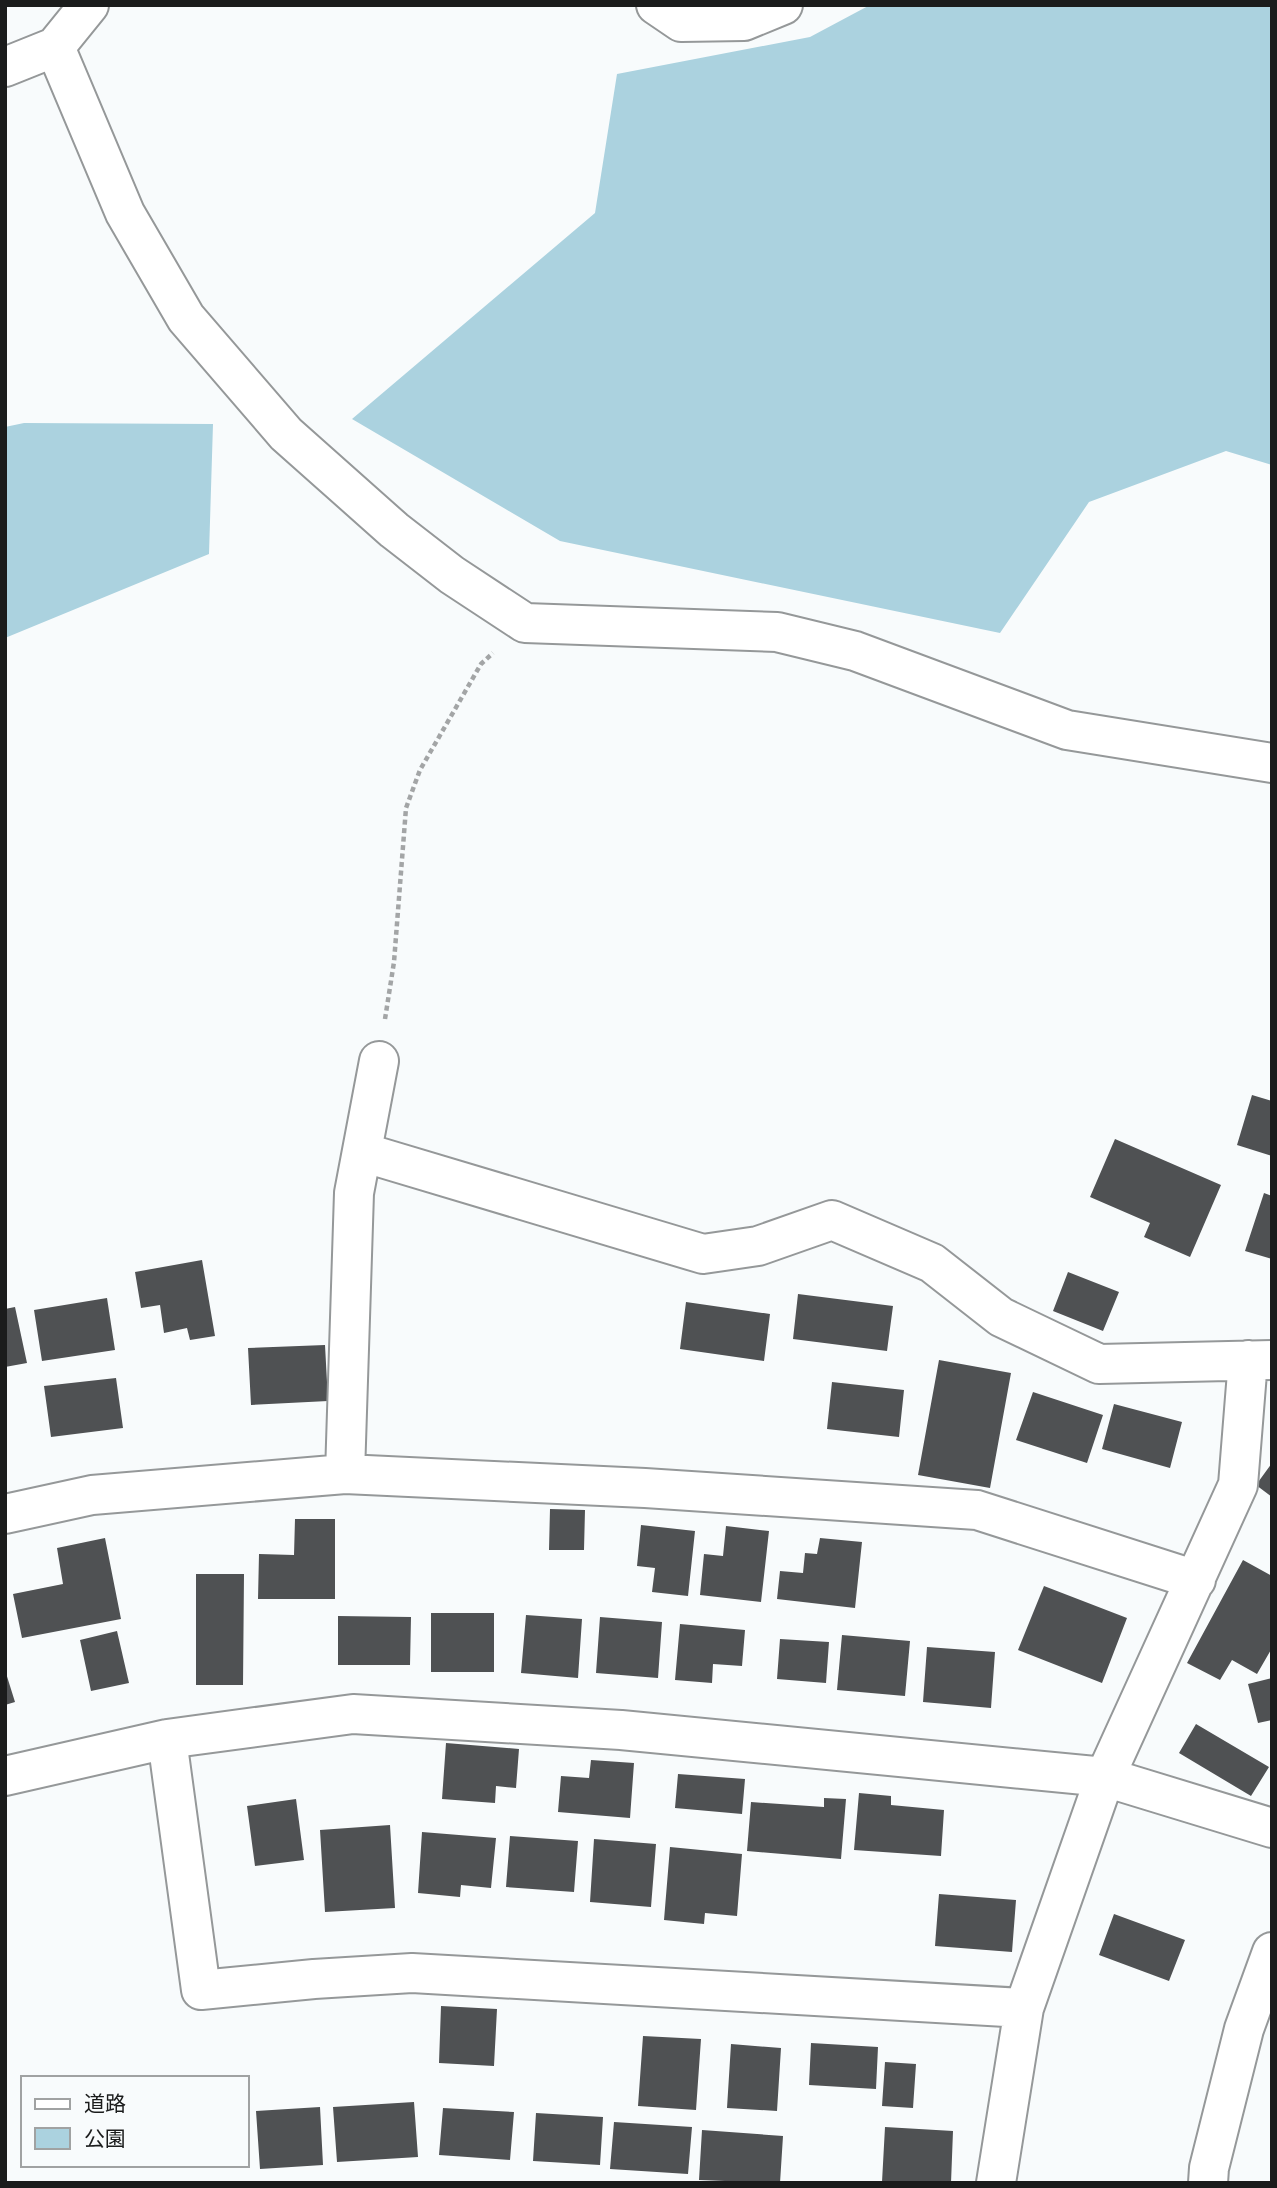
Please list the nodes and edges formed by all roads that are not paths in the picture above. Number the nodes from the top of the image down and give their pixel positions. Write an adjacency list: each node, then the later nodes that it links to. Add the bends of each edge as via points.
1 (89, 5): 4 (street)
2 (656, 5): 3 (street, via 681,22 744,21)
3 (783, 5)
4 (55, 47): 5 (street); 6 (street, via 125,213 186,318 286,434 394,530 525,623 777,632 855,651 1067,730)
5 (5, 66)
6 (1272, 764)
7 (379, 1061): 8 (street)
8 (362, 1152): 9 (street, via 703,1254 758,1246 832,1220 932,1263 1001,1318 1099,1364); 10 (street, via 355,1193)
9 (1260, 1360): 12 (street, via 1238,1485)
10 (345, 1474): 11 (street, via 92,1495); 12 (street, via 977,1510)
11 (5, 1514)
12 (1196, 1580): 15 (street)
13 (167, 1739): 14 (street); 15 (street, via 353,1714 621,1730); 18 (street, via 201,1990 412,1973)
14 (5, 1776)
15 (1105, 1777): 16 (street); 18 (street)
16 (1272, 1828)
17 (1272, 1952): 20 (street, via 1244,2029)
18 (1024, 2008): 19 (street)
19 (996, 2183)
20 (1208, 2183)

